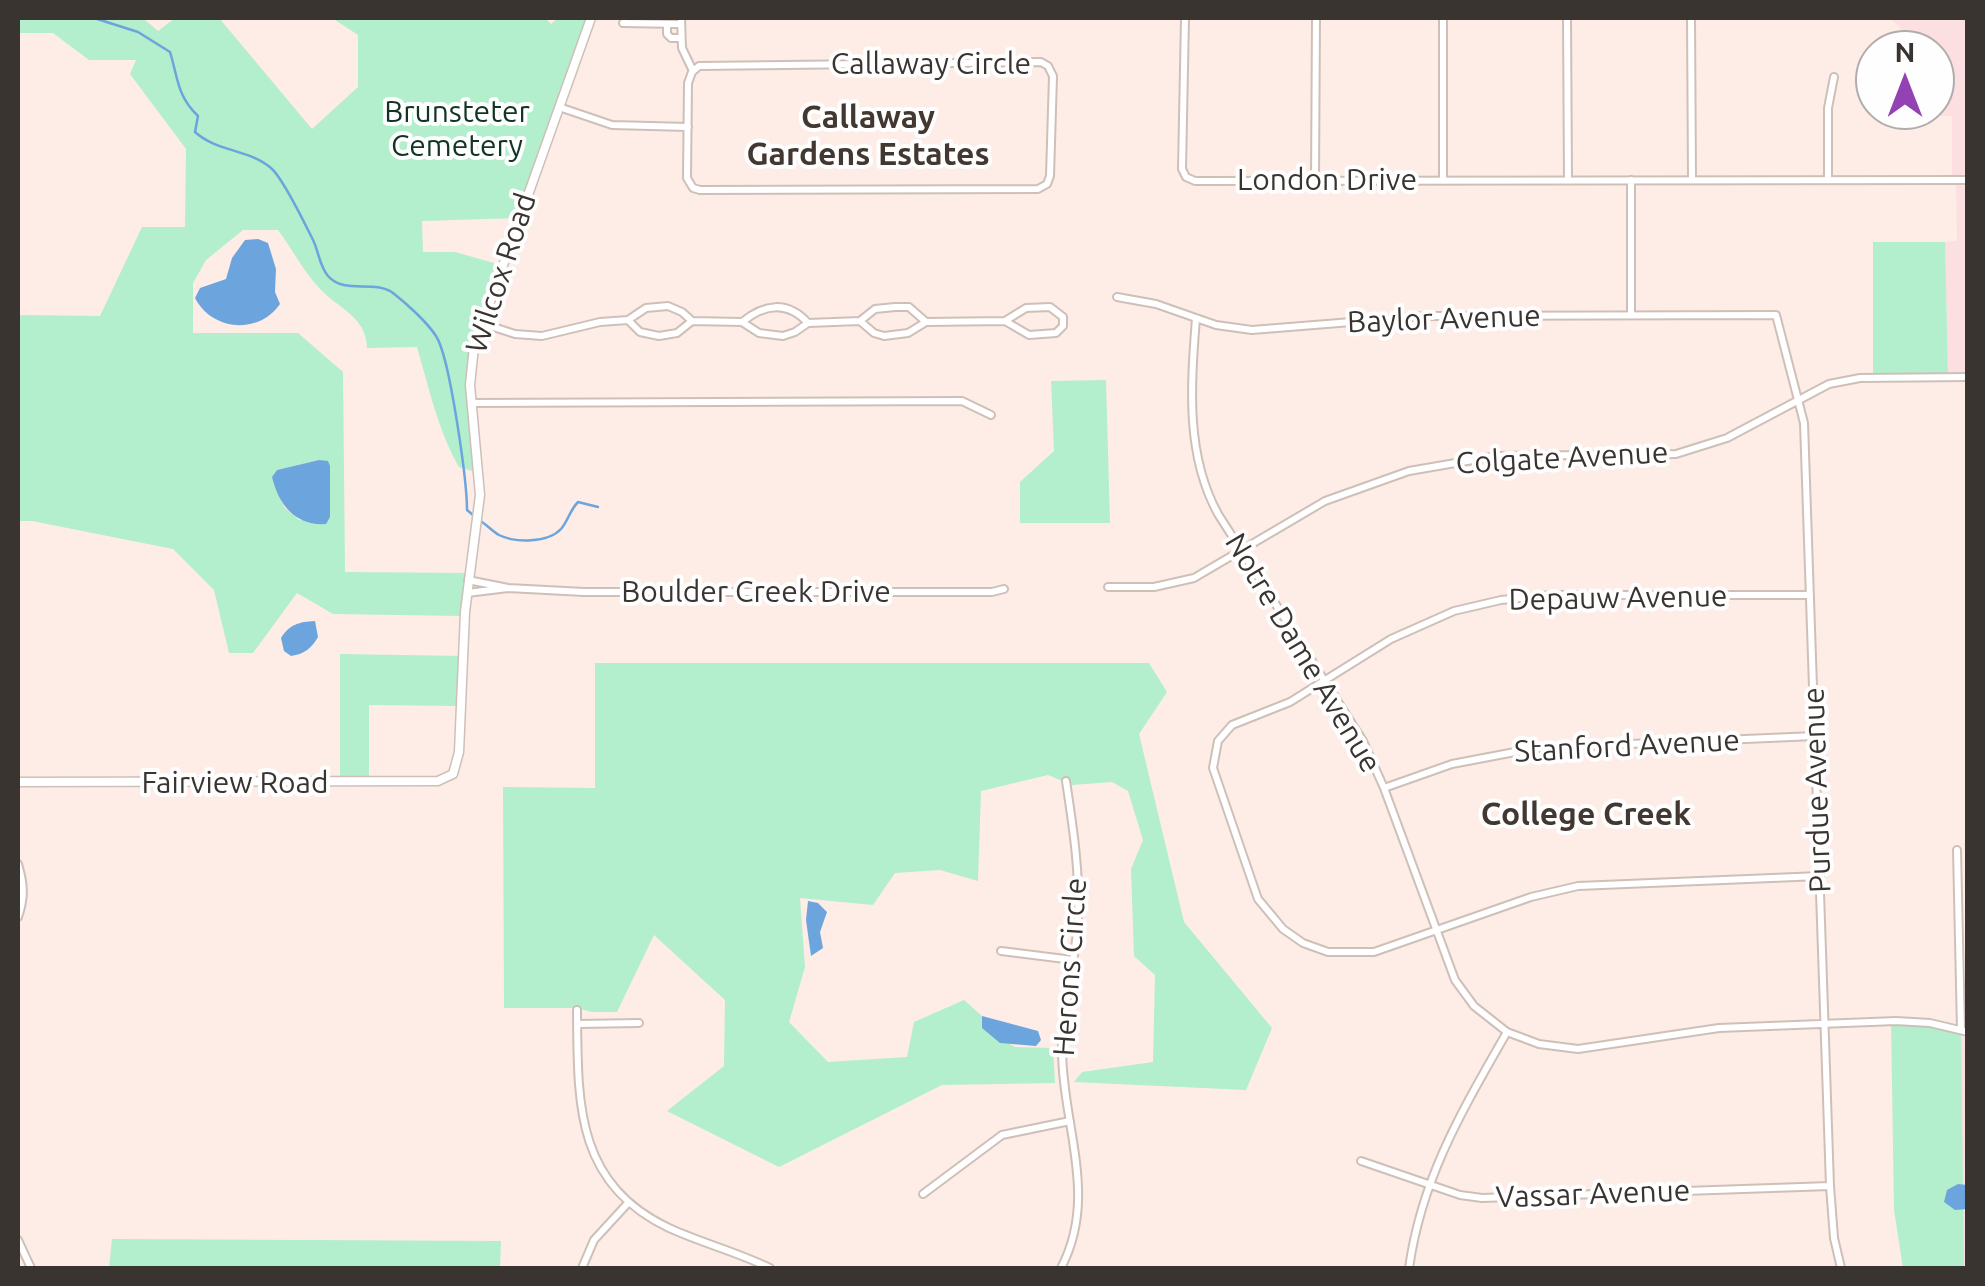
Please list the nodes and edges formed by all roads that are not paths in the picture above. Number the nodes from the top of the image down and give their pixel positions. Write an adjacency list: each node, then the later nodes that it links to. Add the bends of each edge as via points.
1 (592, 18): 13 (street, Wilcox Road)
2 (1185, 18): 15 (street, London Drive, via 1186,177)
3 (1316, 18): 15 (street)
4 (1443, 18): 16 (street)
5 (1567, 18): 17 (street)
6 (1692, 18): 19 (street)
7 (681, 21): 9 (street); 10 (street)
8 (623, 22): 9 (street)
9 (667, 24): 10 (street, via 667,34)
10 (681, 38): 11 (street)
11 (693, 71): 14 (street, Callaway Circle); 14 (street, Callaway Circle, via 705,64 1040,62 1053,76 1050,176 1038,189 700,190 687,178)
12 (1834, 77): 20 (street)
13 (558, 107): 14 (street, via 612,125); 32 (street, Wilcox Road)
14 (688, 127)
15 (1315, 180): 16 (street, London Drive)
16 (1443, 180): 17 (street, London Drive)
17 (1568, 180): 18 (street, London Drive)
18 (1631, 180): 19 (street, London Drive); 24 (street)
19 (1692, 180): 20 (street, London Drive)
20 (1828, 180): 21 (street, London Drive)
21 (1968, 180)
22 (1117, 297): 25 (street, Baylor Avenue)
23 (1776, 314): 24 (street, Baylor Avenue); 35 (street, Purdue Avenue)
24 (1631, 315): 25 (street, Baylor Avenue, via 1426,316 1252,330)
25 (1196, 318): 38 (street, Notre Dame Avenue, via 1196,460)
26 (628, 320): 27 (street, via 646,308 668,306); 27 (street, via 640,332 659,336); 32 (street, via 542,336)
27 (692, 321): 29 (street)
28 (860, 321): 30 (street, via 884,336); 30 (street, via 876,309 895,307 909,308); 33 (street)
29 (742, 322): 33 (street, via 764,335 783,336); 33 (street, via 759,308 776,307 793,309)
30 (926, 322): 31 (street)
31 (1005, 322): 31 (street, via 1042,336 1056,333 1064,321 1056,310 1032,307)
32 (481, 323): 36 (street, Wilcox Road)
33 (808, 323)
34 (1968, 377): 35 (street, Colgate Avenue, via 1860,378)
35 (1800, 398): 38 (street, Colgate Avenue, via 1726,438 1676,454 1496,456 1409,471 1325,501); 44 (street, Purdue Avenue)
36 (471, 403): 37 (street, via 962,402); 39 (street, Wilcox Road, via 480,496)
37 (991, 414)
38 (1241, 550): 40 (street, Colgate Avenue, via 1181,582); 45 (street, Notre Dame Avenue)
39 (468, 580): 41 (street, Boulder Creek Drive); 43 (street, Wilcox Road)
40 (1108, 587)
41 (508, 588): 42 (street, Boulder Creek Drive); 43 (street, Boulder Creek Drive)
42 (1004, 589)
43 (467, 593): 47 (street, Wilcox Road, via 459,752)
44 (1810, 594): 45 (street, Depauw Avenue, via 1501,600 1417,625); 46 (street, Purdue Avenue)
45 (1324, 680): 50 (street, Notre Dame Avenue); 55 (street, Depauw Avenue, via 1274,711 1232,726 1214,751 1214,778 1258,899 1283,930 1328,952 1374,952)
46 (1815, 736): 50 (street, Stanford Avenue, via 1536,748 1452,764); 53 (street, Purdue Avenue)
47 (450, 776): 49 (street, Fairview Road, via 421,782)
48 (1066, 781): 57 (street, Herons Circle, via 1078,857)
49 (18, 782)
50 (1384, 788): 55 (street, Notre Dame Avenue)
51 (1957, 850): 62 (street)
52 (18, 864): 54 (street, via 24,885)
53 (1820, 876): 55 (street, Depauw Avenue, via 1578,886); 61 (street, Purdue Avenue)
54 (18, 917)
55 (1435, 931): 63 (street, Notre Dame Avenue, via 1464,993)
56 (1002, 951): 57 (street)
57 (1072, 960): 64 (street, Herons Circle, via 1062,1044)
58 (577, 1010): 60 (street)
59 (639, 1023): 60 (street)
60 (577, 1024): 69 (street, via 581,1118 595,1157)
61 (1824, 1024): 62 (street, Notre Dame Avenue, via 1896,1020); 63 (street, Notre Dame Avenue, via 1694,1030 1578,1049); 67 (street, Purdue Avenue)
62 (1964, 1031)
63 (1506, 1032): 66 (street)
64 (1070, 1122): 68 (street, via 1002,1135); 75 (street, Herons Circle, via 1080,1211)
65 (1361, 1161): 66 (street, Vassar Avenue)
66 (1428, 1184): 67 (street, Vassar Avenue, via 1482,1198); 76 (street)
67 (1830, 1186): 77 (street, Purdue Avenue)
68 (923, 1194)
69 (628, 1202): 71 (street); 73 (street, via 594,1240)
70 (18, 1240): 72 (street)
71 (754, 1265): 74 (street)
72 (31, 1268)
73 (582, 1268)
74 (770, 1268)
75 (1061, 1268)
76 (1409, 1268)
77 (1841, 1268)

